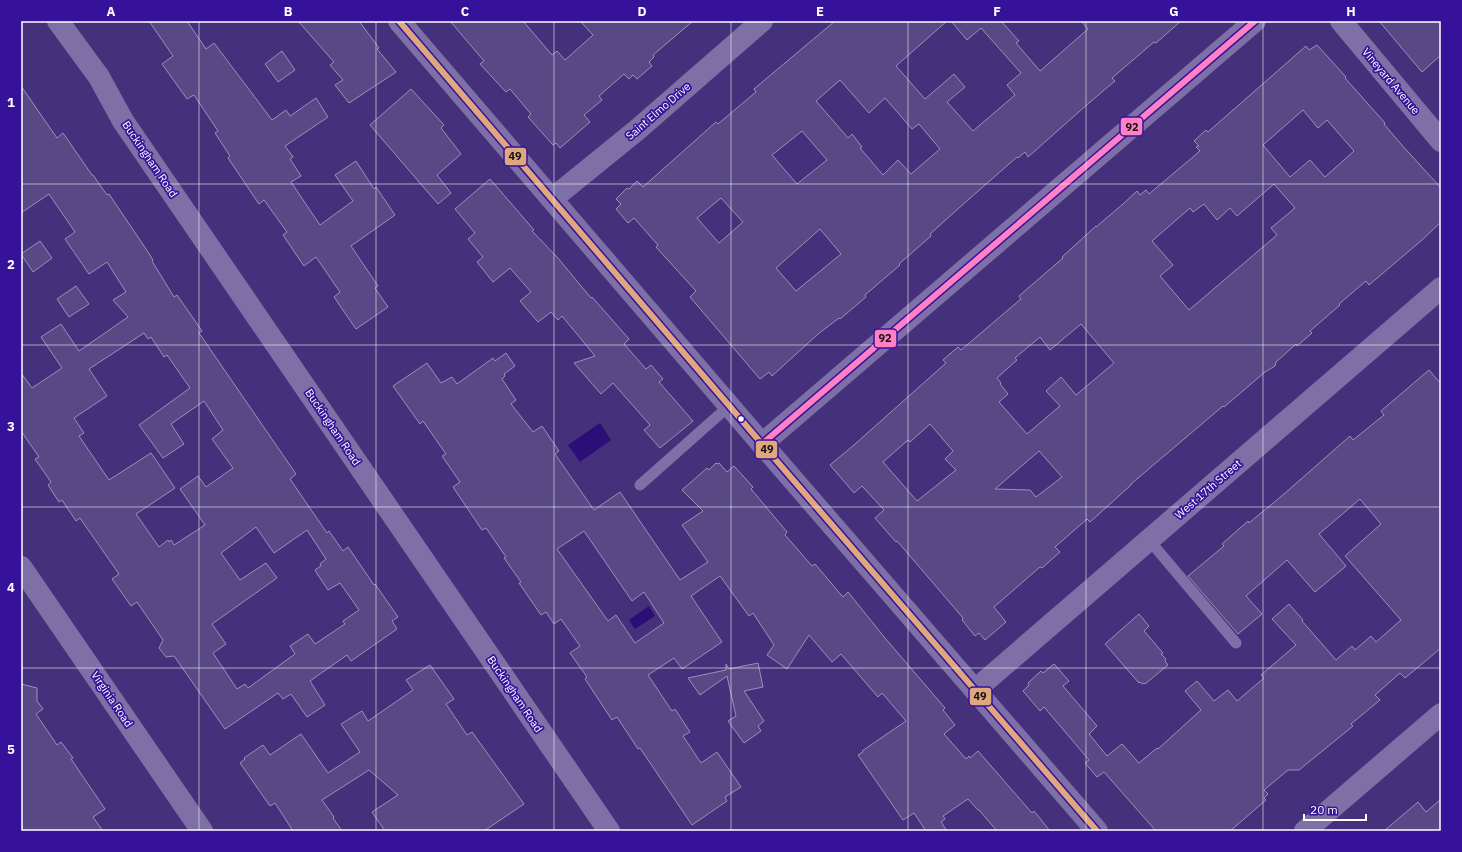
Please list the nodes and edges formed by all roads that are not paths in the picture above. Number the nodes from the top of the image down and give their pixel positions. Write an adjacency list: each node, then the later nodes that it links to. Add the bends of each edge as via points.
1 (58, 21): 18 (street, Buckingham Road, via 99,77 123,121)
2 (399, 21): 7 (street)
3 (762, 21): 7 (street, Saint Elmo Drive, via 637,130)
4 (1255, 21): 10 (street)
5 (1341, 21): 6 (street, Vineyard Avenue)
6 (1441, 141)
7 (552, 199): 9 (street)
8 (1441, 288): 12 (street, West 17th Street)
9 (729, 406): 10 (street); 11 (lane)
10 (762, 444): 15 (street)
11 (640, 485)
12 (1149, 540): 14 (lane); 15 (street, West 17th Street)
13 (21, 567): 17 (street, Virginia Road)
14 (1236, 643)
15 (975, 690): 19 (street)
16 (1441, 714): 20 (street)
17 (202, 831)
18 (609, 831)
19 (1097, 831)
20 (1305, 831)

